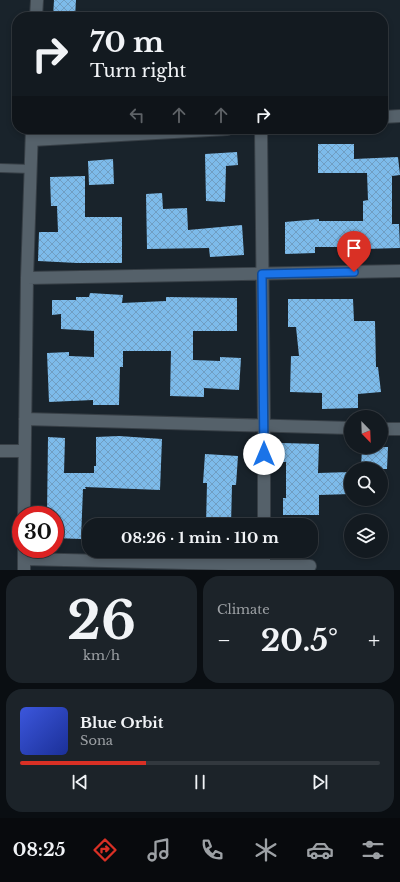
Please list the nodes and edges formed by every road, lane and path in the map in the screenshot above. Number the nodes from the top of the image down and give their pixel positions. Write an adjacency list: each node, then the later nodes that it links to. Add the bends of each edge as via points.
1 (37, 0): 2 (street)
2 (36, 12)
3 (400, 116): 4 (street)
4 (388, 117)
5 (64, 134): 7 (street)
6 (261, 134): 11 (street)
7 (32, 135): 9 (street)
8 (0, 168): 9 (lane)
9 (31, 169): 12 (street)
10 (400, 271): 11 (street)
11 (262, 274): 12 (street); 14 (street)
12 (27, 278): 13 (street)
13 (25, 419): 14 (street); 19 (street)
14 (264, 425): 15 (street); 21 (street)
15 (344, 428)
16 (388, 429): 17 (street)
17 (400, 429)
18 (0, 451): 19 (street)
19 (24, 451): 20 (street)
20 (24, 506)
21 (264, 518)
22 (264, 558): 24 (street)
23 (24, 559): 24 (street)
24 (264, 565): 25 (street)
25 (310, 566)

